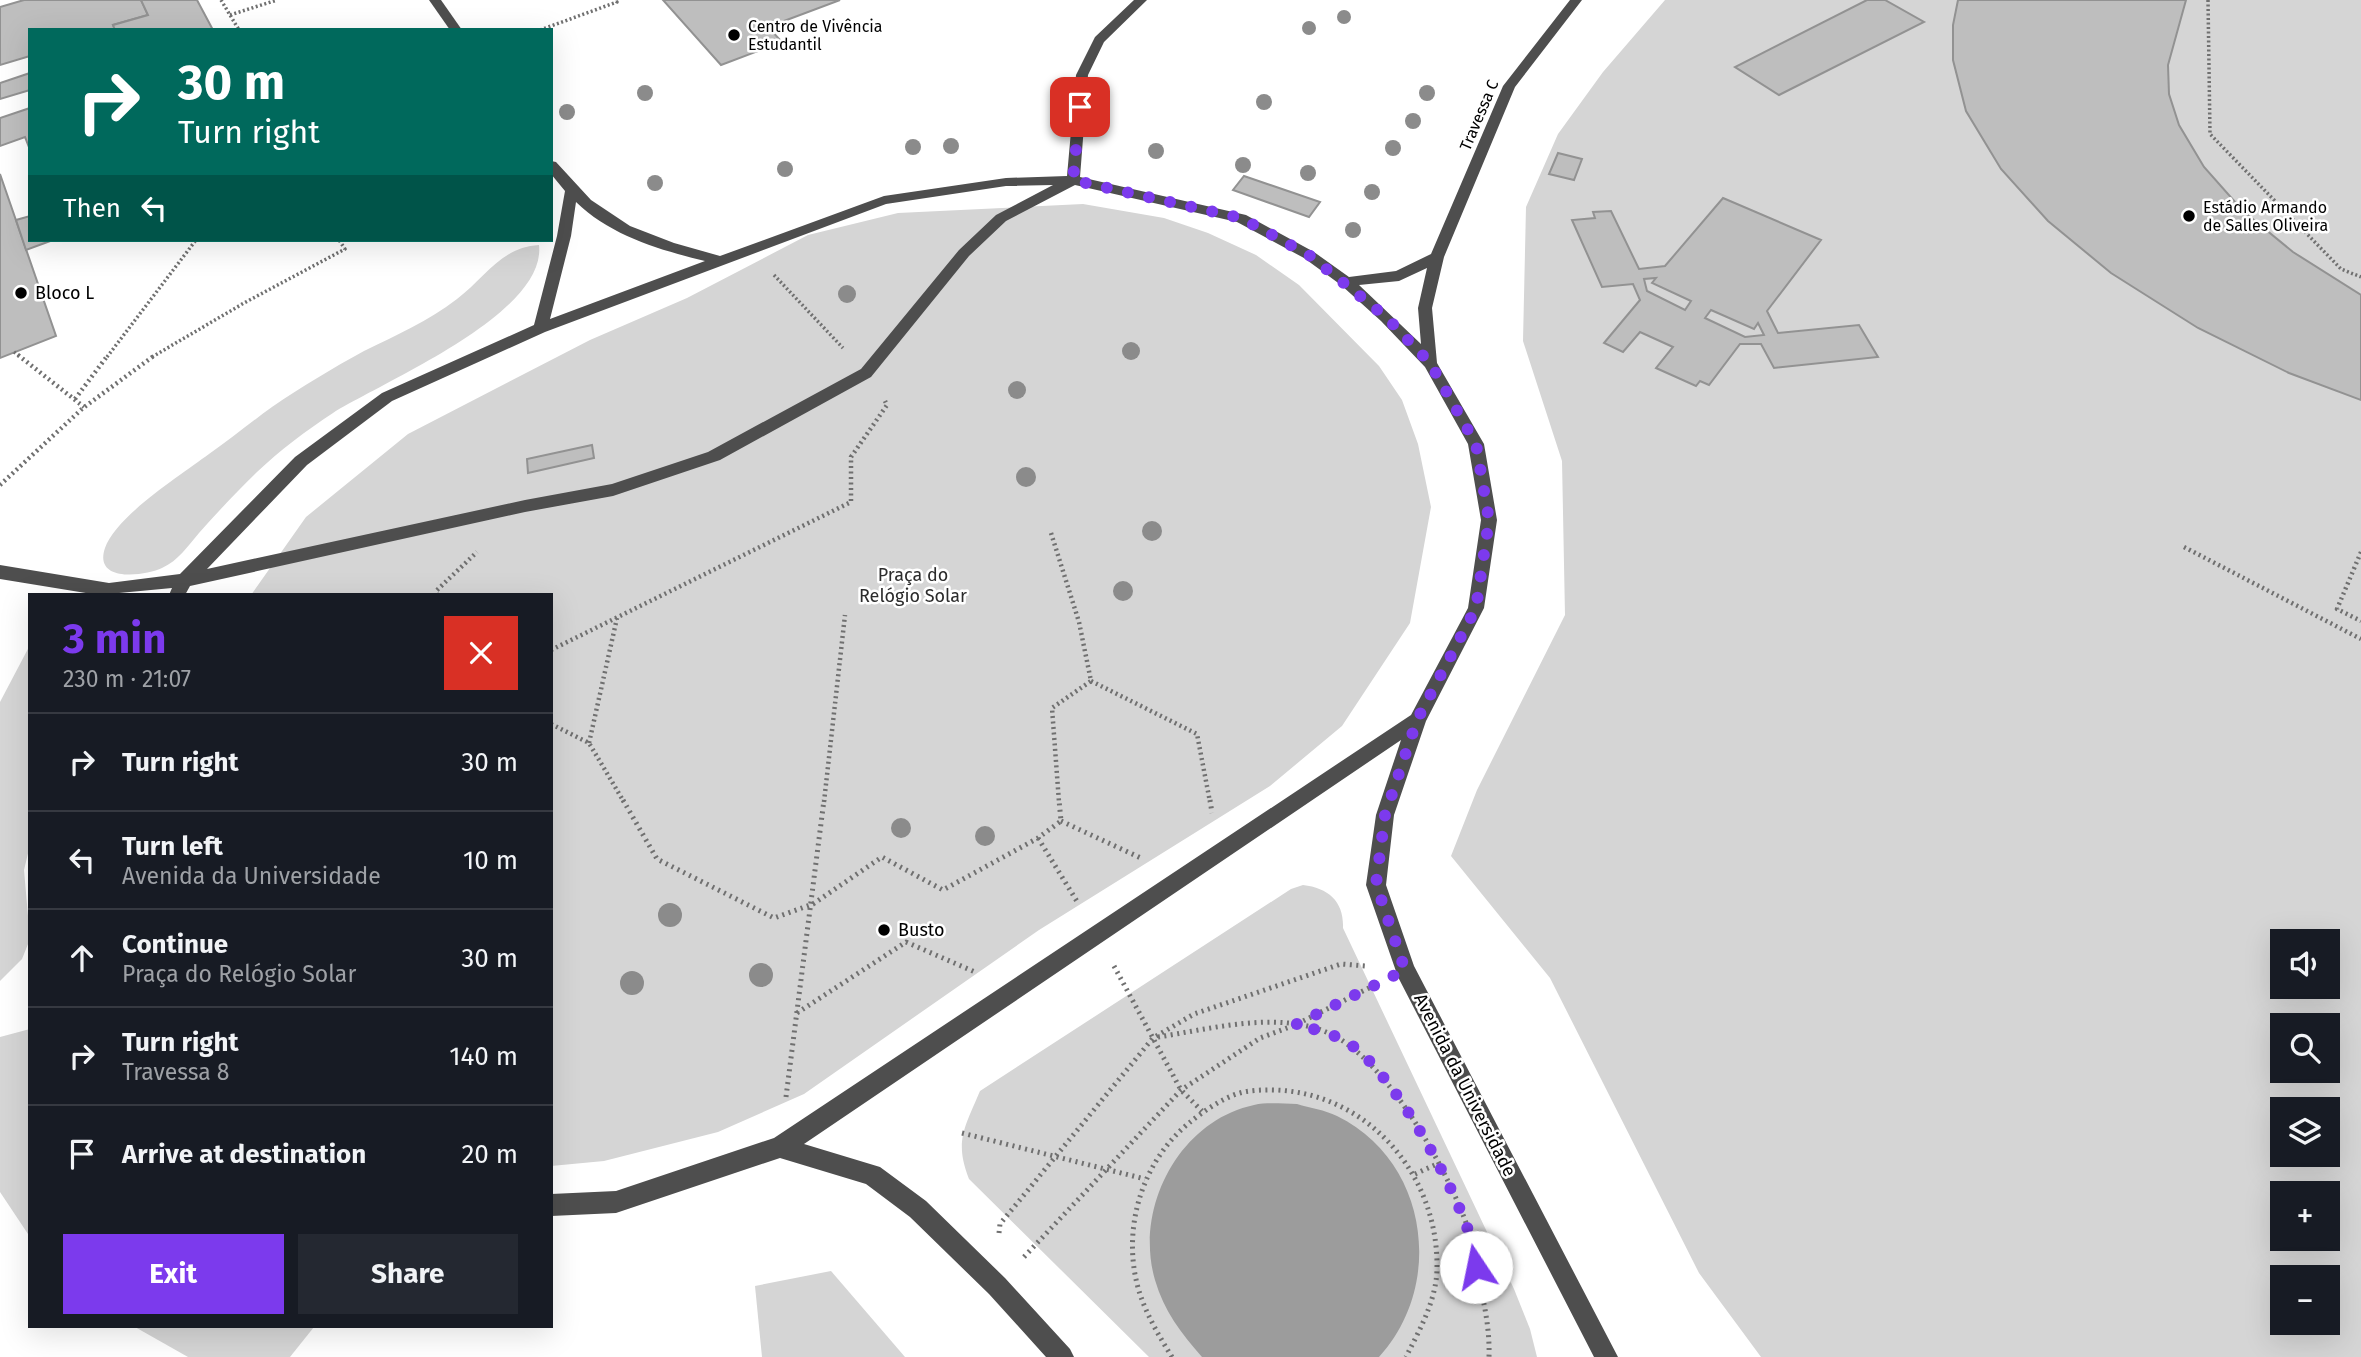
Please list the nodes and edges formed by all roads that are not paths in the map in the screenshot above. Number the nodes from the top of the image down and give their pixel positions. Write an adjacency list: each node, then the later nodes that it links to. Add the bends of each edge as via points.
1 (435, 0): 4 (street)
2 (1141, 0): 6 (street, via 1100,40 1083,75)
3 (1576, 0): 8 (street, Travessa C, via 1509,86)
4 (455, 28)
5 (553, 168): 7 (street)
6 (1073, 180): 9 (street, via 1006,182 884,200); 10 (street, via 1241,218 1309,255); 14 (street, via 992,226 964,253 866,373 713,456 613,490)
7 (571, 193): 9 (street, via 633,234); 11 (street)
8 (1437, 257): 10 (street, via 1399,276); 12 (street, Travessa C, via 1426,308)
9 (719, 260): 11 (street)
10 (1346, 282): 12 (street)
11 (540, 328): 14 (street, via 387,397 301,461)
12 (1430, 363): 15 (street, via 1476,444 1489,520 1476,608)
13 (0, 572): 14 (street, via 109,590)
14 (181, 587)
15 (1417, 720): 16 (street); 19 (street, Avenida da Universidade, via 1385,815 1376,884 1405,970)
16 (780, 1147): 17 (street, via 616,1202); 18 (street, via 872,1175 918,1209)
17 (553, 1205)
18 (1062, 1357)
19 (1606, 1357)

